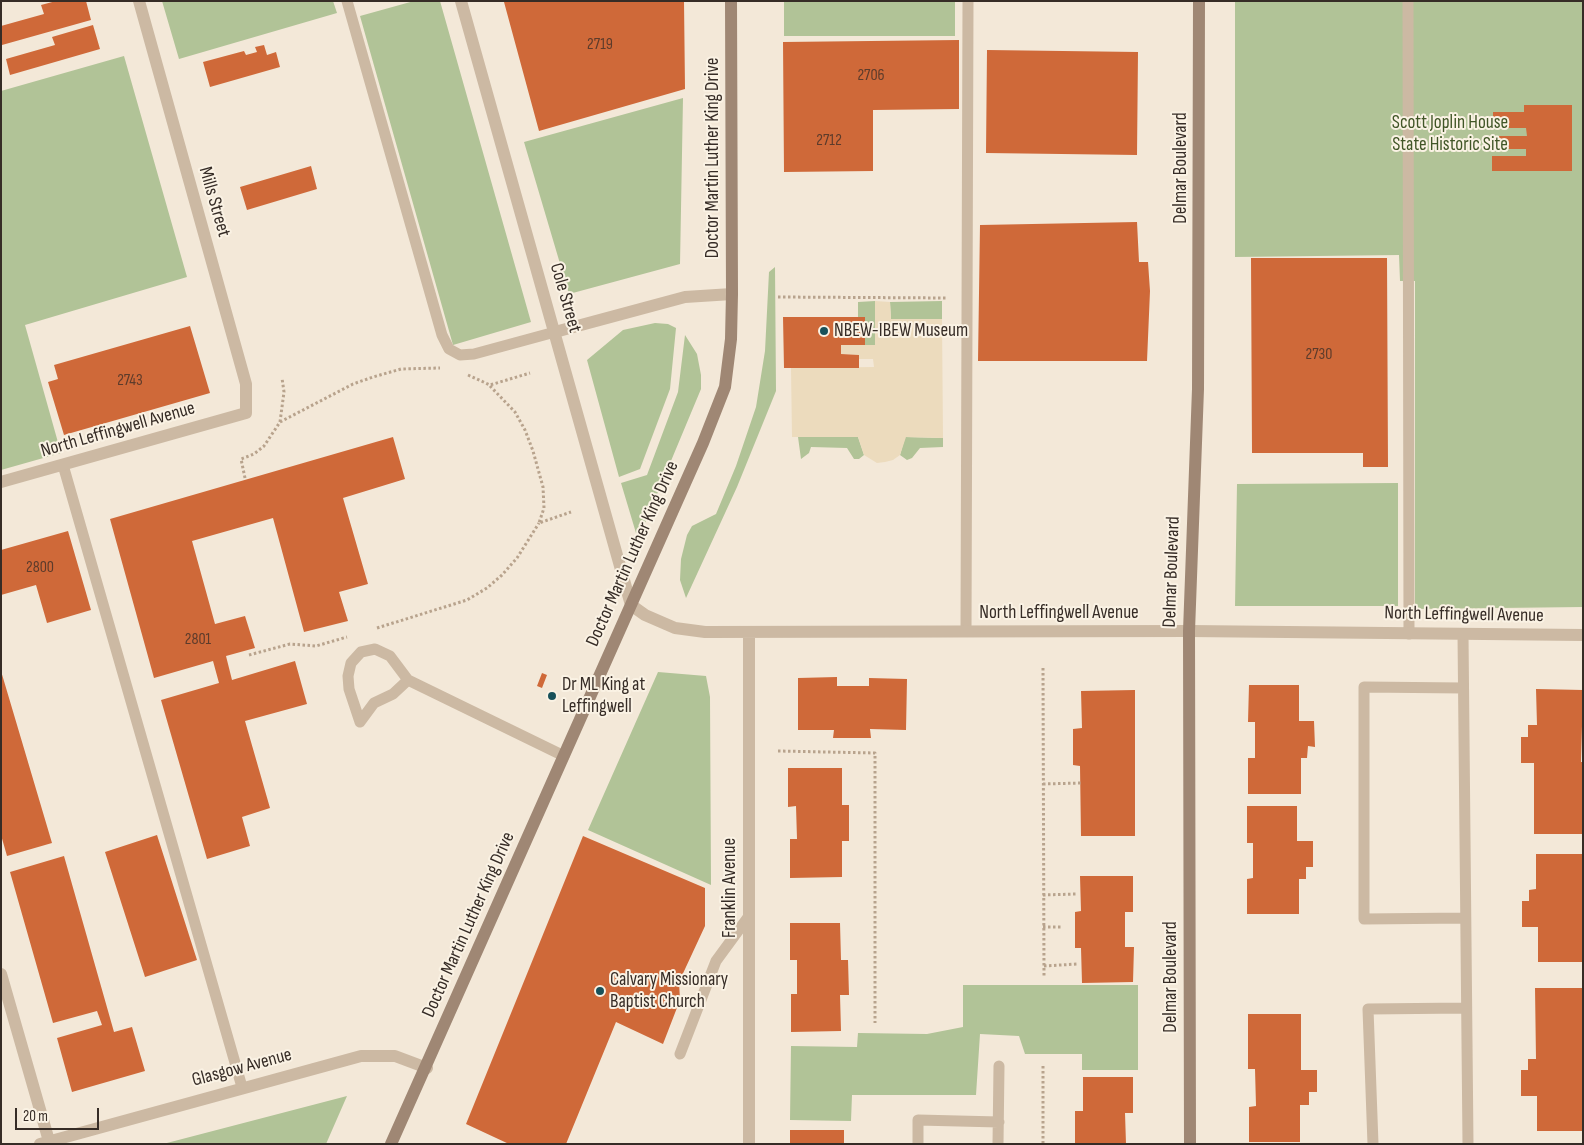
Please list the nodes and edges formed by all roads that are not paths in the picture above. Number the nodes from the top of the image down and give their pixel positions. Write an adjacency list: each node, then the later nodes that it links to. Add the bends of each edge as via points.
1 (139, 1): 10 (street, Mills Street, via 246,384)
2 (347, 1): 9 (lane, via 442,335 449,349 460,355 474,354)
3 (461, 1): 9 (street, Cole Street)
4 (731, 1): 8 (main road, Doctor Martin Luther King Drive)
5 (968, 1): 16 (lane)
6 (1199, 1): 14 (main road, Delmar Boulevard, via 1198,389)
7 (1408, 1): 17 (lane)
8 (732, 294): 9 (street, via 685,296); 13 (main road, Doctor Martin Luther King Drive, via 731,339 724,387 703,443)
9 (555, 332): 13 (street, Cole Street)
10 (246, 413): 11 (street, North Leffingwell Avenue)
11 (63, 465): 12 (street, North Leffingwell Avenue); 30 (lane)
12 (1, 482)
13 (631, 606): 15 (street, North Leffingwell Avenue, via 675,628); 22 (main road, Doctor Martin Luther King Drive)
14 (1189, 631): 16 (street, North Leffingwell Avenue); 17 (street, North Leffingwell Avenue); 37 (main road, Delmar Boulevard)
15 (748, 632): 16 (street, North Leffingwell Avenue); 23 (street, Franklin Avenue)
16 (966, 632)
17 (1409, 634): 18 (street, North Leffingwell Avenue)
18 (1464, 634): 19 (street, North Leffingwell Avenue); 21 (lane)
19 (1583, 635)
20 (408, 680): 20 (lane, via 390,656 375,649 361,652 351,663 348,676 360,722 374,703 393,694); 22 (lane)
21 (1463, 688): 24 (lane); 24 (lane, via 1364,687 1364,919)
22 (564, 756): 29 (main road, Doctor Martin Luther King Drive)
23 (749, 916): 27 (lane, via 716,961); 34 (street, Franklin Avenue)
24 (1465, 918): 26 (lane)
25 (1, 974): 32 (street)
26 (1465, 1008): 38 (lane, via 1368,1008); 39 (lane)
27 (680, 1054)
28 (999, 1066): 31 (lane)
29 (427, 1068): 30 (street, Glasgow Avenue, via 395,1056 361,1056); 33 (main road, Doctor Martin Luther King Drive)
30 (242, 1087): 32 (street, Glasgow Avenue)
31 (999, 1122): 35 (lane, via 918,1120); 36 (lane)
32 (45, 1142)
33 (392, 1144)
34 (749, 1144)
35 (918, 1144)
36 (998, 1144)
37 (1190, 1144)
38 (1373, 1144)
39 (1468, 1144)

